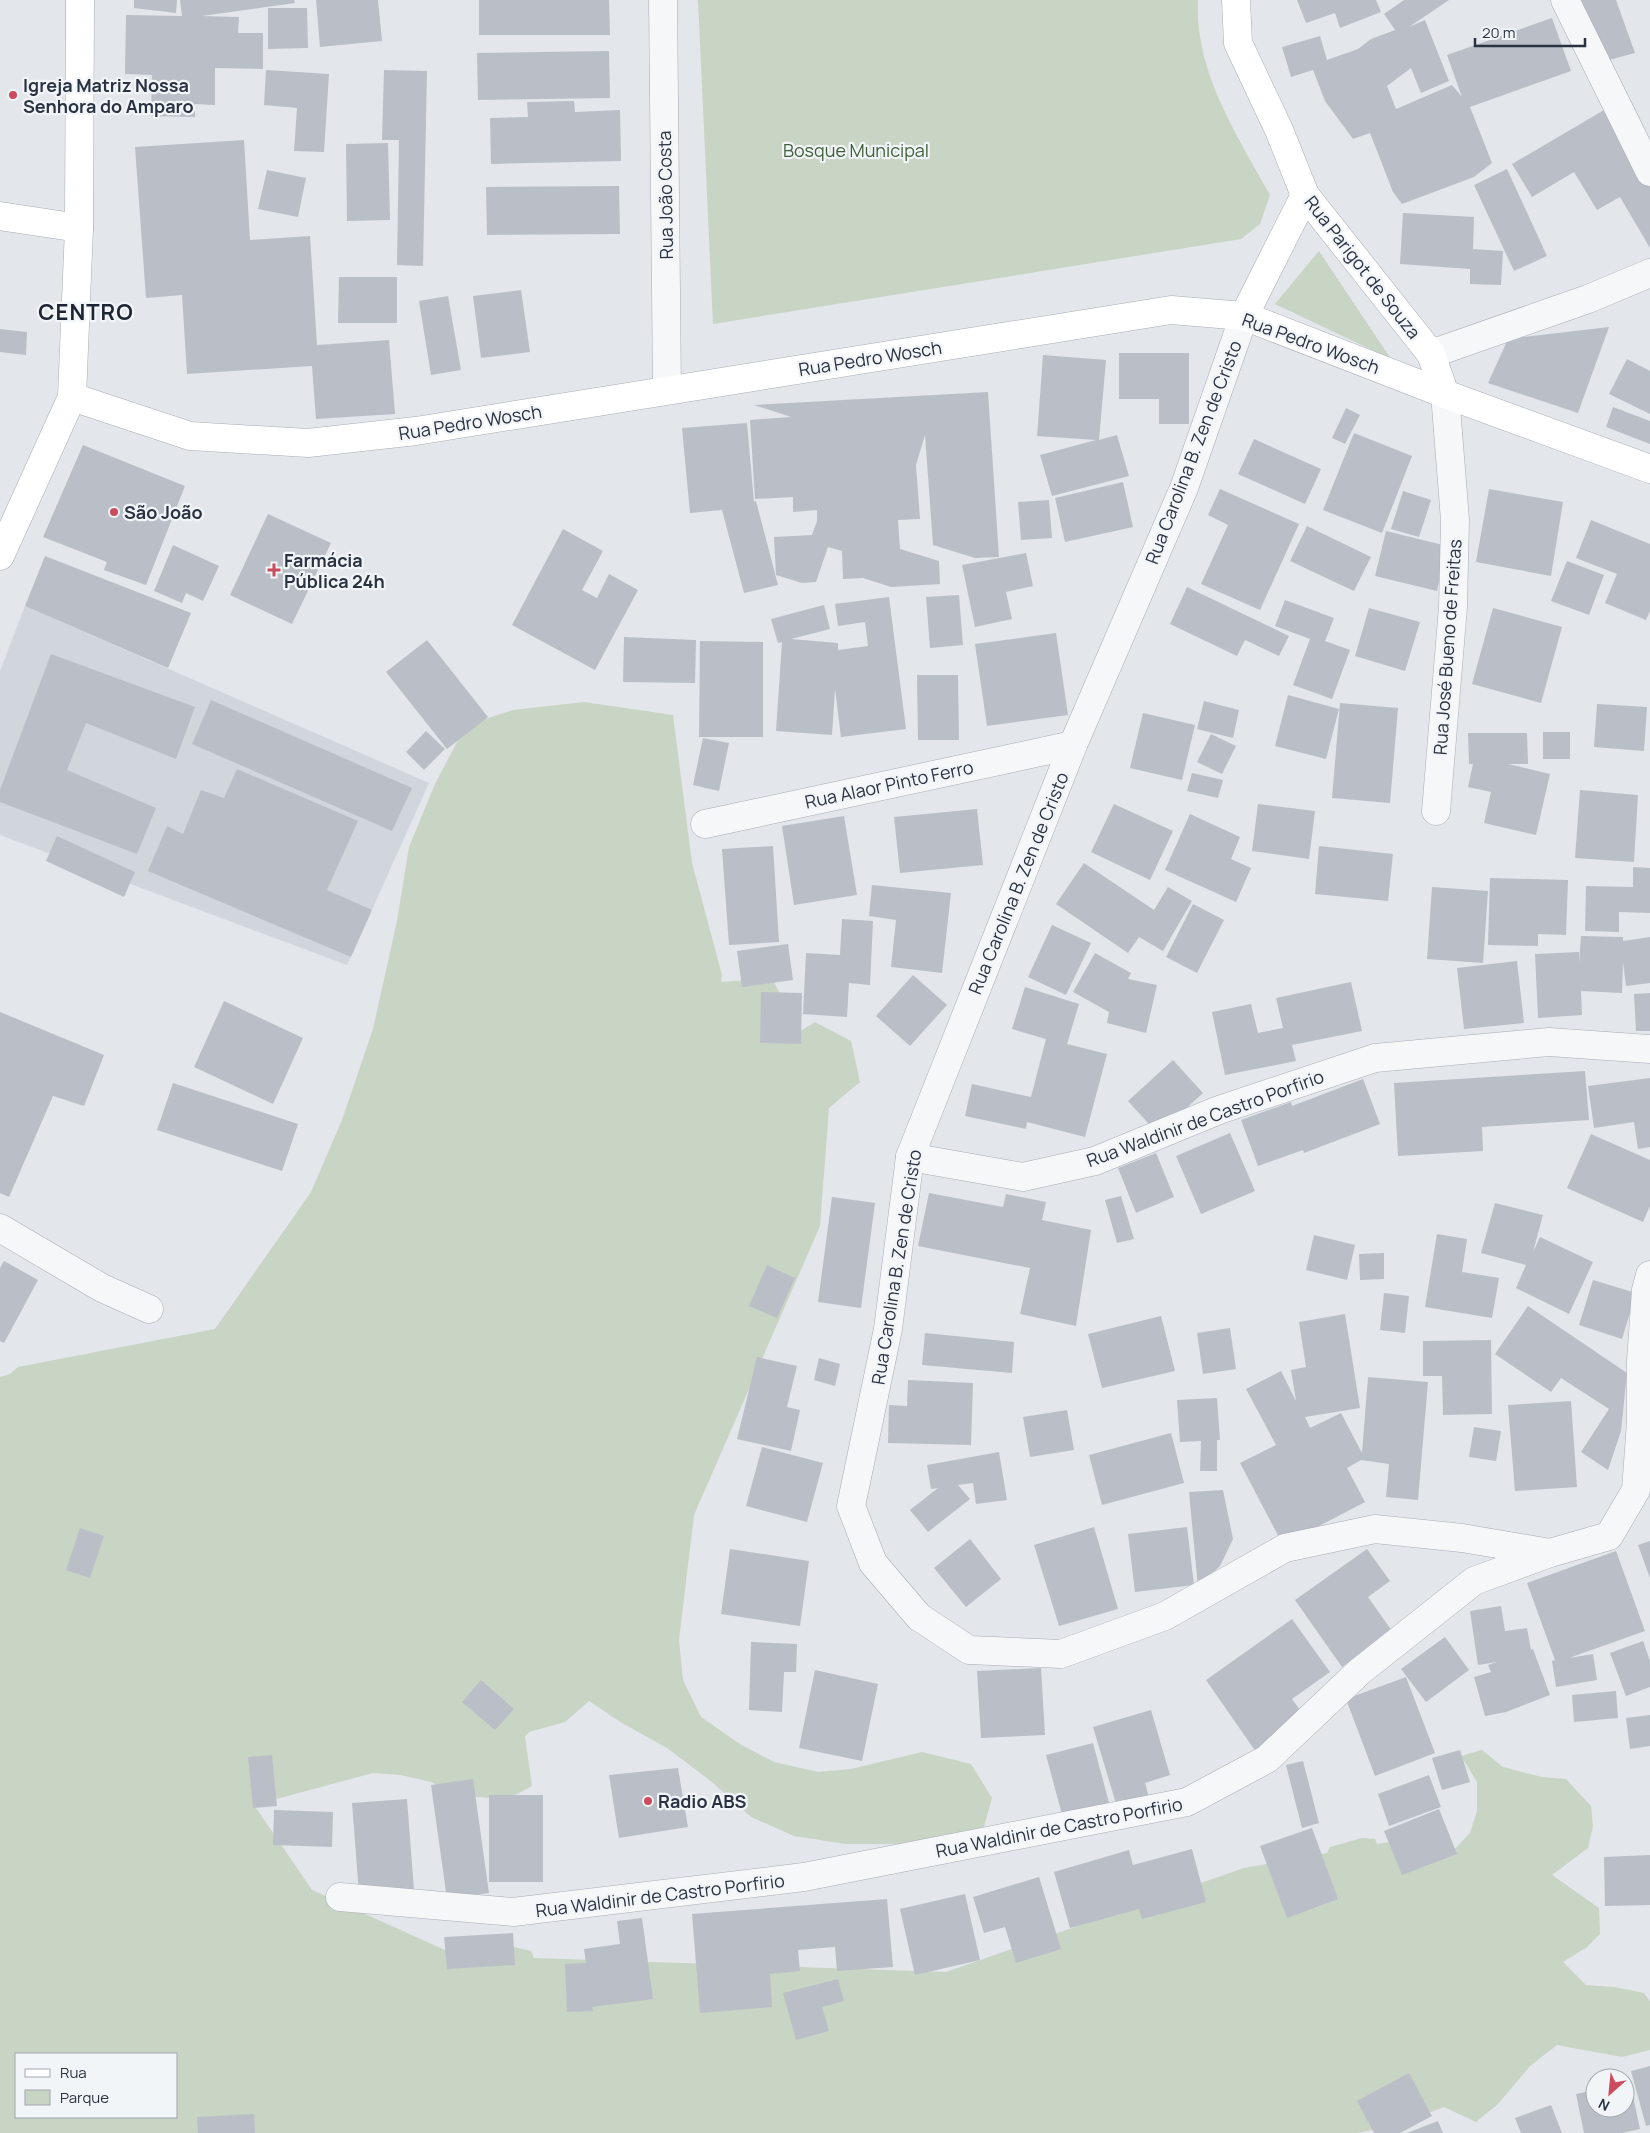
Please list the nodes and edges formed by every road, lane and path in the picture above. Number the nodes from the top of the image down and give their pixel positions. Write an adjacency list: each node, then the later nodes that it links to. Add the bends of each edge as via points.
1 (80, 0): 8 (street)
2 (664, 0): 12 (street, Rua João Costa)
3 (1236, 0): 6 (street, Rua Parigot de Souza, via 1238,44 1279,130)
4 (1565, 0): 5 (street)
5 (1650, 172)
6 (1305, 195): 10 (street); 11 (street, Rua Parigot de Souza)
7 (0, 216): 8 (street)
8 (78, 228): 14 (street)
9 (1650, 272): 11 (street, via 1588,299)
10 (1244, 316): 12 (street, Rua Pedro Wosch, via 1171,310); 13 (street, Rua Pedro Wosch); 17 (street, Rua Carolina B. Zen de Cristo, via 1184,488)
11 (1431, 354): 13 (street, Rua Parigot de Souza)
12 (667, 390): 14 (street, Rua Pedro Wosch, via 416,431 308,443 190,436)
13 (1445, 394): 15 (street, Rua Pedro Wosch); 18 (street, Rua José Bueno de Freitas, via 1455,520 1453,607)
14 (72, 398): 16 (street)
15 (1650, 469)
16 (0, 556)
17 (1073, 745): 19 (street, Rua Alaor Pinto Ferro); 21 (street, Rua Carolina B. Zen de Cristo)
18 (1436, 811)
19 (705, 824)
20 (1650, 1050): 21 (street, Rua Waldinir de Castro Porfirio, via 1548,1042 1375,1058 1219,1110 1095,1161 1023,1177)
21 (910, 1157): 25 (street, Rua Carolina B. Zen de Cristo, via 888,1329 851,1506 874,1563 919,1616 969,1650 1061,1654 1165,1616 1285,1548 1375,1529 1462,1538)
22 (0, 1228): 24 (street, via 102,1288)
23 (1650, 1274): 25 (street, Rua Waldinir de Castro Porfirio, via 1644,1308 1636,1490 1609,1536)
24 (149, 1309)
25 (1550, 1553): 26 (street, Rua Waldinir de Castro Porfirio, via 1474,1581 1359,1672 1267,1758 1187,1802 804,1878 513,1912)
26 (340, 1897)

